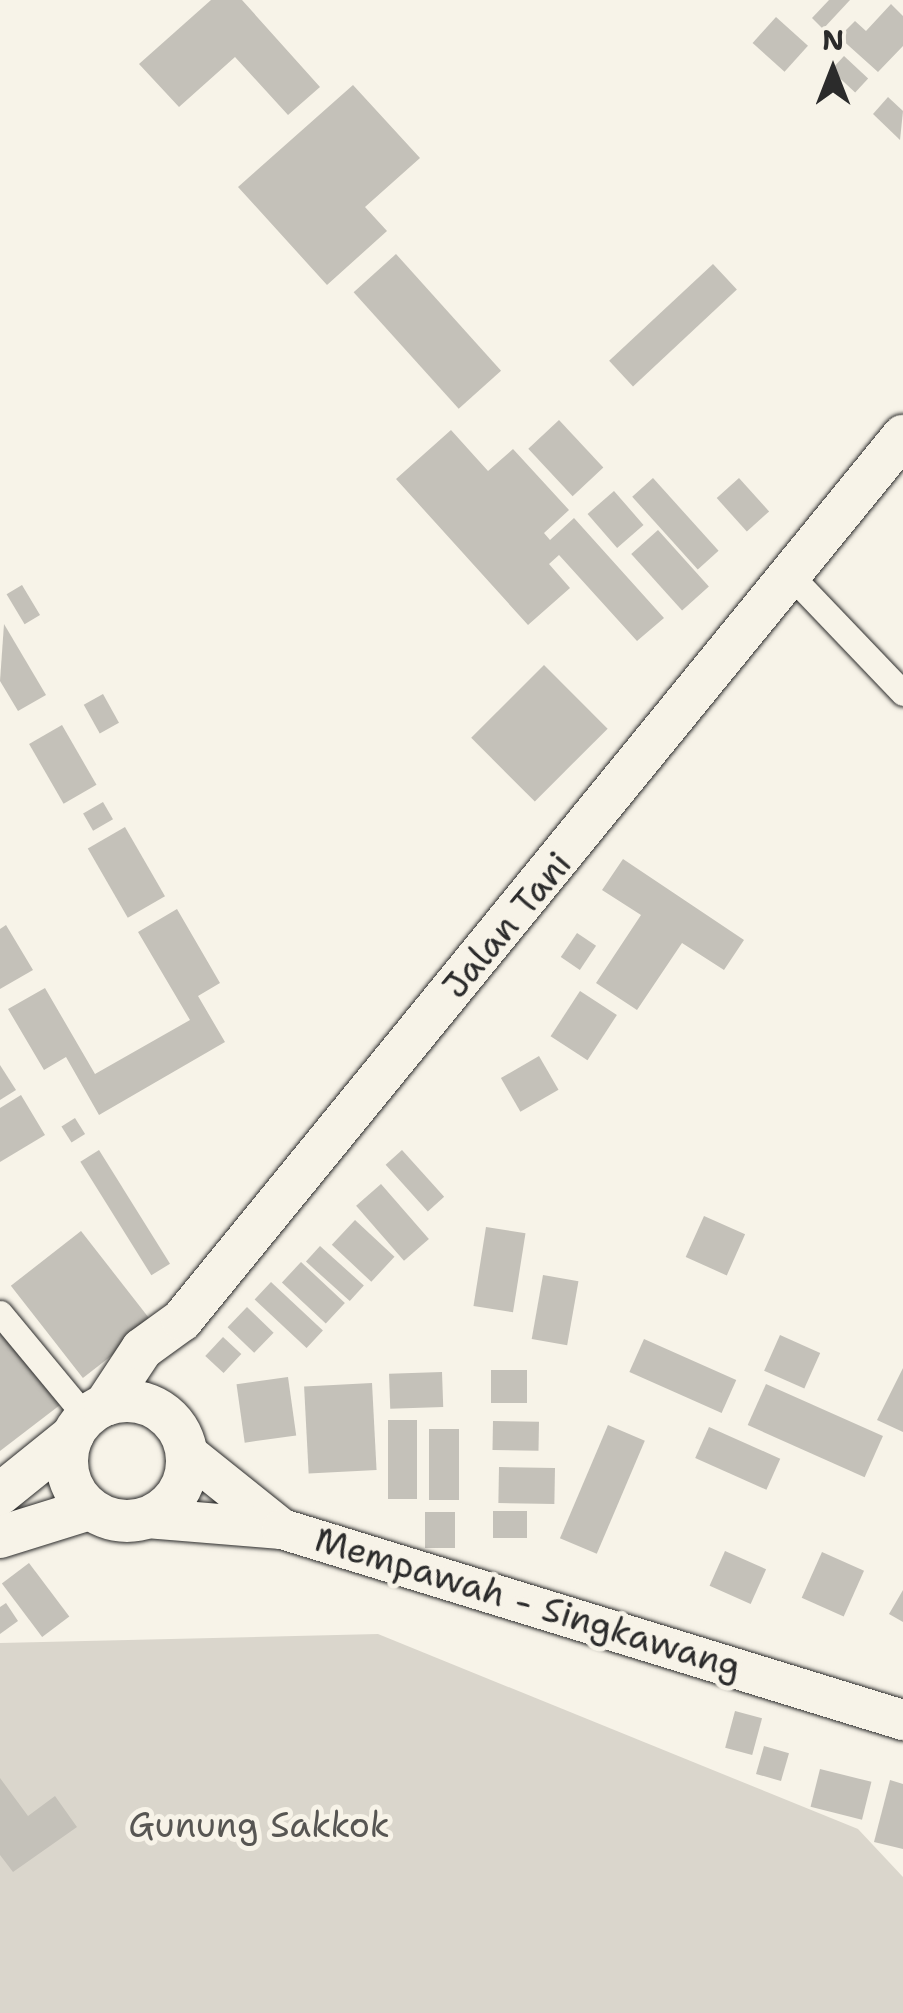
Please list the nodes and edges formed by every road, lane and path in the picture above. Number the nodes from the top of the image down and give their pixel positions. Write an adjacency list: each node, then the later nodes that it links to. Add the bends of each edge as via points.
1 (903, 436): 2 (highway, Jalan Tani)
2 (793, 578): 3 (street); 5 (highway, Jalan Tani)
3 (903, 694)
4 (0, 1313): 7 (street)
5 (182, 1320): 6 (highway, via 164,1369); 7 (highway, Jalan Tani, via 142,1349)
6 (162, 1412): 7 (highway, via 135,1402); 8 (highway)
7 (88, 1419): 9 (highway, Jalan Tani); 10 (highway, via 70,1483)
8 (187, 1453): 11 (highway, via 182,1486); 12 (main road)
9 (0, 1494)
10 (90, 1508): 11 (highway, via 123,1521); 13 (highway)
11 (146, 1518): 12 (main road, Mempawah - Singkawang)
12 (282, 1530): 14 (main road, Mempawah - Singkawang)
13 (0, 1537)
14 (903, 1720)

